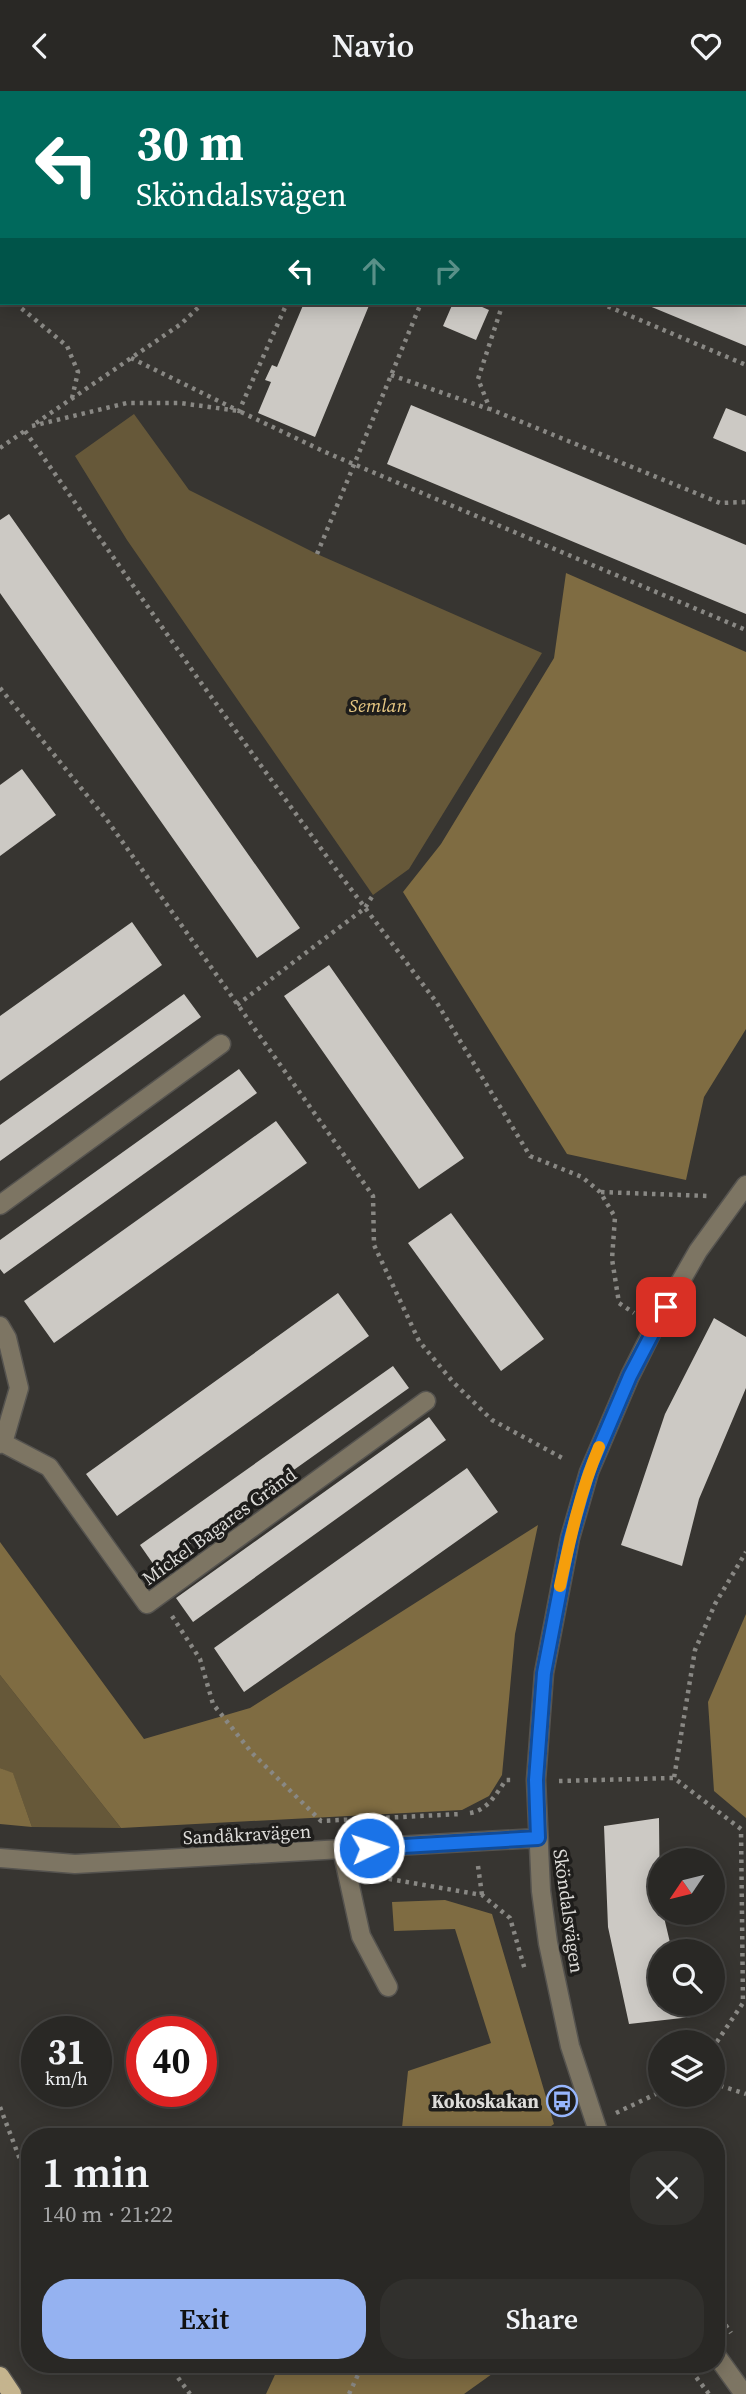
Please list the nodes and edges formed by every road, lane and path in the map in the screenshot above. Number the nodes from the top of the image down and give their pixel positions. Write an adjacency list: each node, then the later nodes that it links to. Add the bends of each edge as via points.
1 (17, 305): 10 (path, via 67,346 78,372)
2 (201, 305): 7 (path)
3 (287, 305): 12 (path)
4 (420, 305): 9 (path)
5 (502, 305): 11 (path, via 478,379)
6 (605, 305): 8 (path)
7 (131, 358): 10 (path); 12 (path)
8 (746, 365)
9 (391, 375): 11 (path); 16 (path)
10 (72, 399): 13 (path)
11 (490, 409): 17 (path, via 720,503)
12 (239, 411): 13 (path, via 180,403 127,403); 16 (path)
13 (32, 426): 14 (path)
14 (25, 431): 15 (path); 22 (path)
15 (0, 448)
16 (354, 464): 18 (path); 19 (path)
17 (746, 502)
18 (317, 554)
19 (746, 630)
20 (0, 689): 23 (path, via 107,820)
21 (373, 895): 22 (path)
22 (365, 908): 23 (path); 26 (path, via 437,1003 530,1156 582,1177)
23 (237, 1005): 32 (path, via 373,1196 374,1245 419,1341 492,1420)
24 (221, 1044): 27 (street)
25 (741, 1191): 26 (path); 29 (street, Sköndalsvägen, via 698,1251)
26 (600, 1192): 29 (path, via 615,1217 612,1259 619,1303)
27 (0, 1205)
28 (0, 1326): 31 (street, Mickel Bagares Gränd, via 19,1388)
29 (655, 1326): 32 (street, Sköndalsvägen)
30 (426, 1401): 35 (street, Mickel Bagares Gränd)
31 (1, 1444): 35 (street, Mickel Bagares Gränd, via 49,1467 147,1604)
32 (589, 1472): 37 (street, Sköndalsvägen, via 570,1538 544,1673)
33 (746, 1552): 34 (path)
34 (743, 1564): 36 (path, via 715,1604 695,1650)
35 (159, 1596): 37 (path, via 200,1659 213,1704 252,1753 321,1821 475,1813 492,1801 506,1780)
36 (674, 1778): 37 (path); 44 (path, via 741,1829 743,2003)
37 (536, 1780): 38 (street, Sköndalsvägen)
38 (538, 1838): 39 (street, Sandåkravägen); 49 (street, Sköndalsvägen, via 548,1943 570,2046)
39 (342, 1850): 40 (street, Sandåkravägen, via 75,1864); 41 (street)
40 (0, 1859)
41 (347, 1871): 42 (path); 43 (street, via 361,1936)
42 (482, 1895)
43 (388, 1987)
44 (725, 2030)
45 (725, 2087): 46 (path)
46 (746, 2094)
47 (648, 2099): 50 (path)
48 (0, 2108): 51 (path)
49 (597, 2128)
50 (601, 2128)
51 (21, 2162)
52 (725, 2368): 61 (street)
53 (175, 2373): 58 (path)
54 (359, 2373): 59 (path)
55 (693, 2373): 60 (path)
56 (0, 2376): 57 (main road)
57 (12, 2394)
58 (190, 2394)
59 (349, 2394)
60 (709, 2394)
61 (744, 2394)

